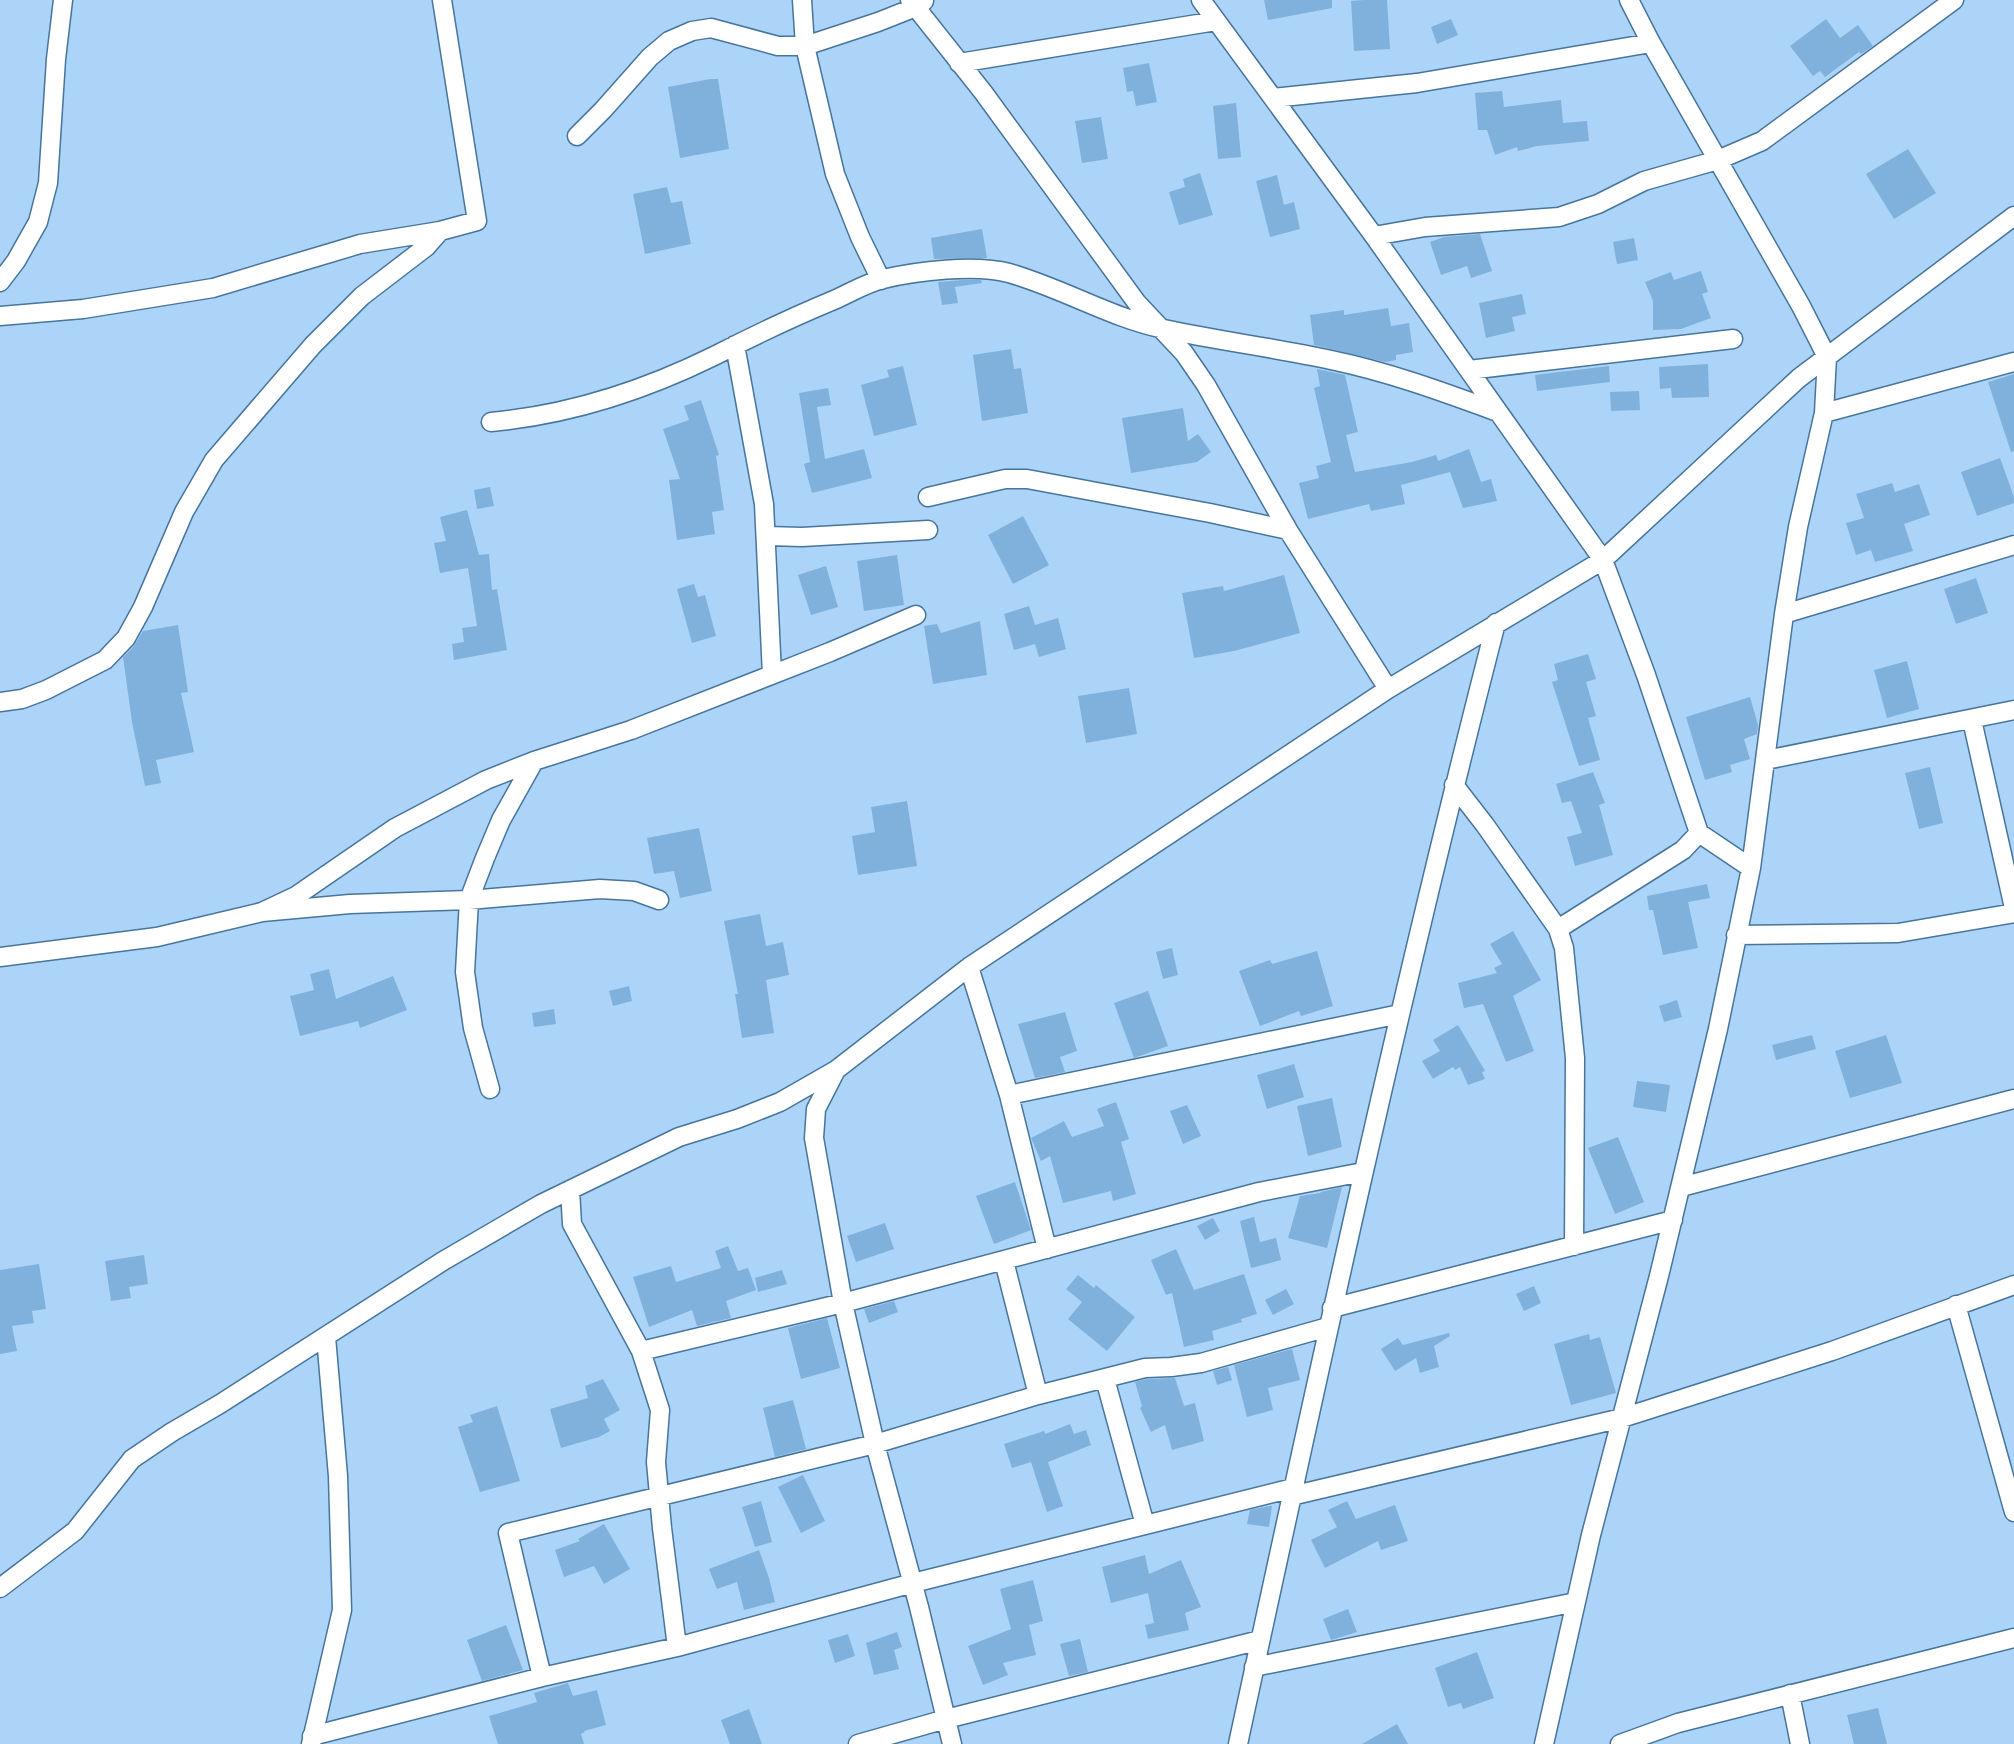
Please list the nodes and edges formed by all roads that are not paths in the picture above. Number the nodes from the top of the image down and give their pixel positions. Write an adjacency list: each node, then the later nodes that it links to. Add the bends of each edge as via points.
1 (63, 0): 19 (street, via 48,183 38,222)
2 (442, 0): 16 (street, via 477,221)
3 (802, 0): 10 (street)
4 (1201, 0): 8 (street)
5 (1629, 0): 9 (street)
6 (1954, 0): 14 (street, via 1762,141)
7 (917, 2): 10 (street); 11 (street)
8 (1216, 21): 11 (street); 12 (street)
9 (1651, 43): 12 (street, via 1417,83); 14 (street)
10 (805, 46): 13 (street, via 778,46 711,28 692,31 669,41 650,57); 18 (street, via 836,174)
11 (959, 63): 21 (street, via 1137,303)
12 (1273, 98): 17 (street)
13 (577, 136)
14 (1718, 160): 17 (street, via 1644,181 1598,204 1559,217 1425,227); 24 (street)
15 (2014, 216): 24 (street)
16 (440, 231): 20 (street, via 360,244 213,288 83,309); 41 (street, via 426,247 362,296 313,345 214,460 184,512 126,638 105,660 46,690)
17 (1374, 236): 26 (street)
18 (881, 280): 21 (street, via 930,271 1006,272); 23 (street)
19 (0, 282)
20 (0, 316)
21 (1161, 329): 27 (street, via 1333,360 1405,379); 32 (street, via 1184,352 1206,385)
22 (1732, 339): 26 (street)
23 (735, 345): 29 (street, via 650,383 567,410); 33 (street)
24 (1827, 357): 28 (street); 35 (street, via 1799,378)
25 (2014, 362): 28 (street)
26 (1469, 370): 27 (street)
27 (1498, 412): 35 (street)
28 (1824, 413): 36 (street, via 1798,528)
29 (491, 422)
30 (928, 497): 32 (street, via 1005,479 1027,479)
31 (928, 530): 33 (street)
32 (1288, 530): 40 (street)
33 (767, 536): 39 (street)
34 (2014, 545): 36 (street)
35 (1603, 560): 38 (street); 47 (street)
36 (1784, 614): 44 (street)
37 (916, 615): 39 (street)
38 (1496, 624): 40 (street); 46 (street)
39 (772, 675): 45 (street, via 631,730)
40 (1388, 688): 56 (street)
41 (0, 702)
42 (2014, 710): 43 (street)
43 (1972, 720): 44 (street); 51 (street)
44 (1766, 760): 48 (street)
45 (534, 761): 49 (street, via 501,820); 52 (street, via 486,780 395,828 296,896)
46 (1454, 785): 53 (street); 57 (street)
47 (1699, 833): 48 (street); 53 (street, via 1683,850)
48 (1751, 868): 54 (street)
49 (470, 900): 50 (street, via 600,889 634,891); 52 (street); 59 (street, via 465,972 473,1028)
50 (659, 900)
51 (2014, 910): 54 (street, via 1898,933)
52 (262, 912): 55 (street, via 157,937)
53 (1558, 929): 66 (street, via 1564,948 1575,1058)
54 (1736, 936): 63 (street)
55 (0, 957)
56 (969, 966): 58 (street); 60 (street)
57 (1400, 1014): 60 (street); 62 (street)
58 (836, 1070): 64 (street, via 780,1102 679,1137); 70 (street, via 816,1109 813,1138)
59 (490, 1089)
60 (1009, 1095): 67 (street)
61 (2014, 1099): 63 (street)
62 (1363, 1172): 67 (street, via 1259,1192); 72 (street)
63 (1681, 1187): 65 (street)
64 (570, 1190): 74 (street, via 443,1261); 75 (street, via 572,1224)
65 (1673, 1220): 66 (street); 78 (street)
66 (1574, 1246): 72 (street)
67 (1047, 1249): 68 (street)
68 (1004, 1261): 70 (street); 77 (street)
69 (2014, 1284): 71 (street)
70 (843, 1303): 75 (street); 79 (street)
71 (1956, 1305): 78 (street, via 1832,1351); 80 (street)
72 (1332, 1308): 73 (street)
73 (1328, 1327): 76 (street, via 1201,1363 1145,1368); 81 (street)
74 (326, 1337): 86 (street, via 132,1459 75,1531); 95 (street, via 338,1476 342,1610)
75 (641, 1351): 82 (street, via 660,1410)
76 (1105, 1379): 77 (street); 84 (street)
77 (1038, 1395): 79 (street)
78 (1622, 1418): 81 (street); 87 (street)
79 (876, 1444): 82 (street); 85 (street)
80 (2007, 1464): 83 (street)
81 (1292, 1492): 84 (street); 89 (street)
82 (658, 1496): 90 (street); 92 (street, via 508,1533)
83 (2014, 1512)
84 (1145, 1524): 85 (street)
85 (913, 1583): 90 (street); 94 (street)
86 (0, 1588)
87 (1576, 1602): 91 (street); 99 (street)
88 (2014, 1638): 93 (street)
89 (1260, 1640): 91 (street); 94 (street)
90 (677, 1647): 92 (street)
91 (1254, 1667): 98 (street)
92 (542, 1677): 95 (street)
93 (1790, 1694): 100 (street, via 1678,1723); 101 (street)
94 (946, 1719): 96 (street); 97 (street)
95 (311, 1740)
96 (858, 1744)
97 (952, 1744)
98 (1238, 1744)
99 (1544, 1744)
100 (1620, 1744)
101 (1800, 1744)

